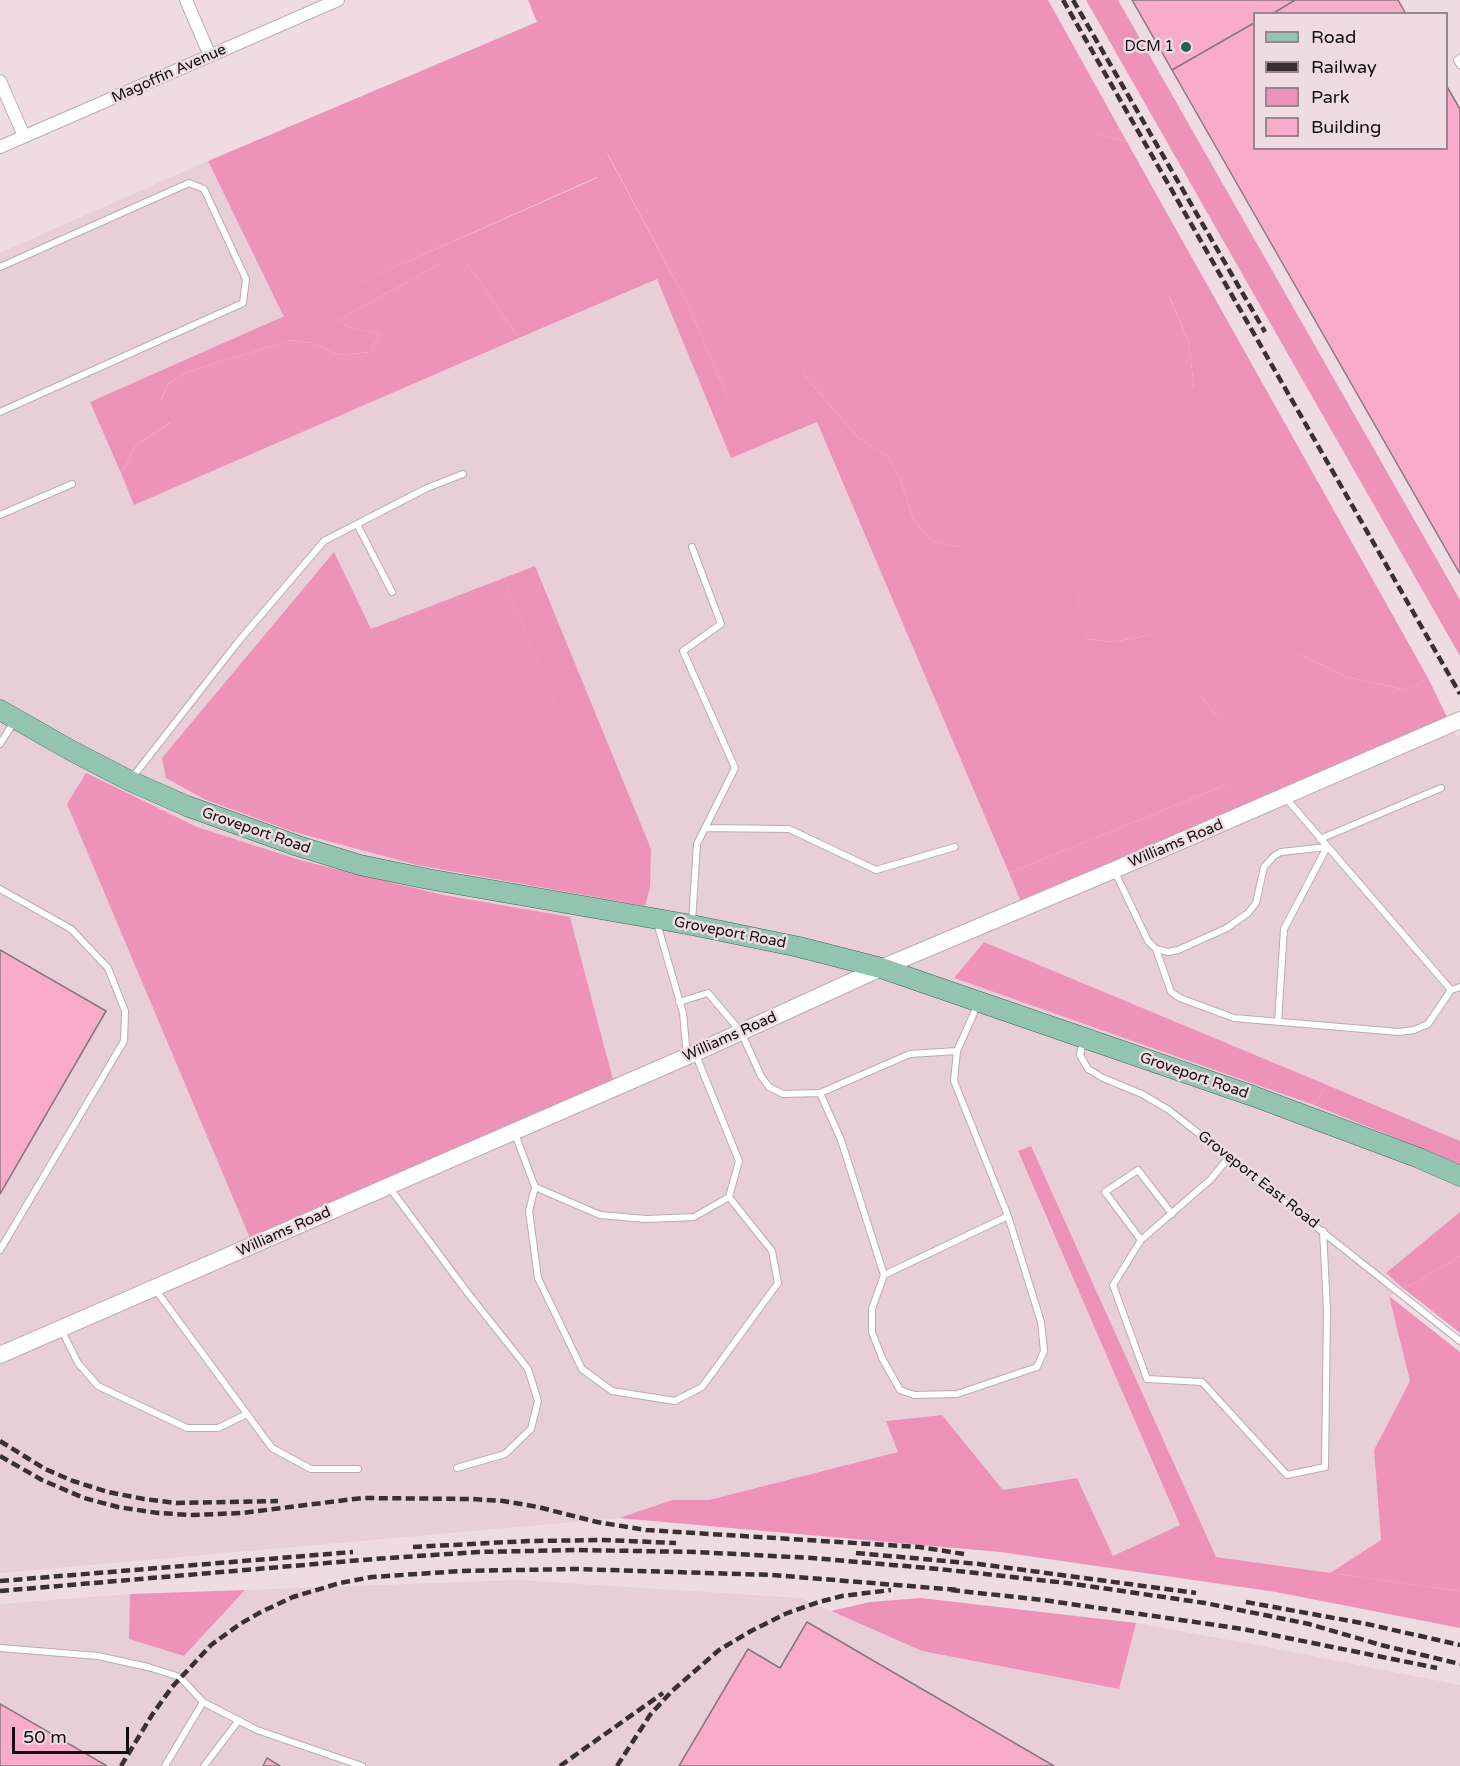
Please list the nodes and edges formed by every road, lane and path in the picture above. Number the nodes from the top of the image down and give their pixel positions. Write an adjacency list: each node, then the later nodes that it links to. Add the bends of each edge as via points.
1 (186, 0): 3 (street)
2 (338, 0): 3 (street, Magoffin Avenue)
3 (210, 57): 7 (street, Magoffin Avenue)
4 (1460, 58): 5 (lane)
5 (1460, 65)
6 (0, 81): 7 (street)
7 (24, 136): 8 (street, Magoffin Avenue)
8 (0, 147)
9 (0, 267): 10 (lane, via 189,183 204,189 246,279 243,303)
10 (0, 412)
11 (463, 474): 14 (lane)
12 (72, 484): 13 (lane)
13 (0, 515)
14 (357, 524): 16 (lane); 20 (lane, via 324,541 238,642)
15 (692, 547): 23 (lane, via 721,624 683,651 735,768)
16 (392, 592)
17 (8, 715): 19 (lane); 20 (main road, Groveport Road)
18 (1460, 720): 22 (main road, Williams Road)
19 (0, 744)
20 (129, 781): 29 (main road, Groveport Road, via 226,821 360,865)
21 (1441, 788): 24 (lane)
22 (1284, 797): 24 (lane); 27 (main road, Williams Road)
23 (705, 828): 25 (lane, via 789,829 876,870); 30 (lane, via 697,844)
24 (1320, 839): 26 (lane)
25 (954, 847)
26 (1327, 847): 31 (lane, via 1274,856 1264,867 1256,903 1248,913 1227,928 1178,950); 34 (lane); 37 (lane, via 1284,929)
27 (1114, 870): 31 (lane, via 1148,941); 32 (main road, Williams Road)
28 (0, 888): 53 (lane, via 71,929 108,968 125,1011 124,1041)
29 (656, 919): 30 (main road, Groveport Road); 36 (lane)
30 (692, 925): 32 (main road, Groveport Road)
31 (1156, 949): 37 (lane, via 1171,992 1180,998 1234,1018)
32 (881, 968): 35 (main road, Groveport Road); 38 (main road, Williams Road)
33 (1460, 987): 34 (lane)
34 (1450, 990): 37 (lane, via 1428,1024 1414,1030)
35 (979, 1001): 39 (main road, Groveport Road); 40 (lane)
36 (680, 1002): 38 (lane, via 708,993); 41 (lane)
37 (1278, 1022)
38 (741, 1032): 41 (main road, Williams Road); 42 (lane, via 769,1087 783,1094)
39 (1084, 1037): 44 (lane, Groveport East Road, via 1080,1055 1088,1069 1169,1110); 45 (main road, Groveport Road, via 1326,1123)
40 (957, 1051): 42 (lane, via 910,1054); 50 (lane, via 954,1082)
41 (691, 1054): 43 (main road, Williams Road); 48 (lane, via 740,1161)
42 (820, 1093): 54 (lane, via 841,1140)
43 (514, 1131): 46 (main road, Williams Road); 47 (lane)
44 (1229, 1157): 49 (lane); 51 (lane, Groveport East Road)
45 (1460, 1176)
46 (389, 1186): 55 (main road, Williams Road); 60 (lane, via 528,1369 538,1401 531,1430 505,1454)
47 (535, 1187): 48 (lane, via 600,1215 646,1219 694,1217); 48 (lane, via 529,1211 538,1278 582,1369 612,1391 675,1401 702,1387 778,1283 772,1251)
48 (729, 1197)
49 (1172, 1214): 52 (lane); 52 (lane, via 1138,1170 1105,1192)
50 (1008, 1216): 54 (lane); 54 (lane, via 1041,1322 1044,1351 1037,1367 957,1394 914,1395 900,1390 872,1332 872,1309)
51 (1323, 1231): 52 (lane, via 1327,1309 1325,1467 1287,1475 1202,1382 1147,1379 1113,1285); 57 (lane, Groveport East Road)
52 (1141, 1240)
53 (0, 1250)
54 (884, 1275)
55 (154, 1288): 56 (main road, Williams Road); 59 (lane)
56 (61, 1329): 58 (main road, Williams Road); 59 (lane, via 78,1363 98,1386 186,1428 218,1428)
57 (1460, 1341)
58 (0, 1355)
59 (247, 1414): 61 (lane, via 272,1448 311,1469)
60 (457, 1468)
61 (358, 1469)
62 (0, 1648): 63 (lane, via 98,1656 148,1667 180,1677)
63 (203, 1702): 64 (lane); 65 (lane)
64 (239, 1720): 66 (lane); 67 (lane, via 257,1730)
65 (165, 1766)
66 (204, 1766)
67 (362, 1766)

